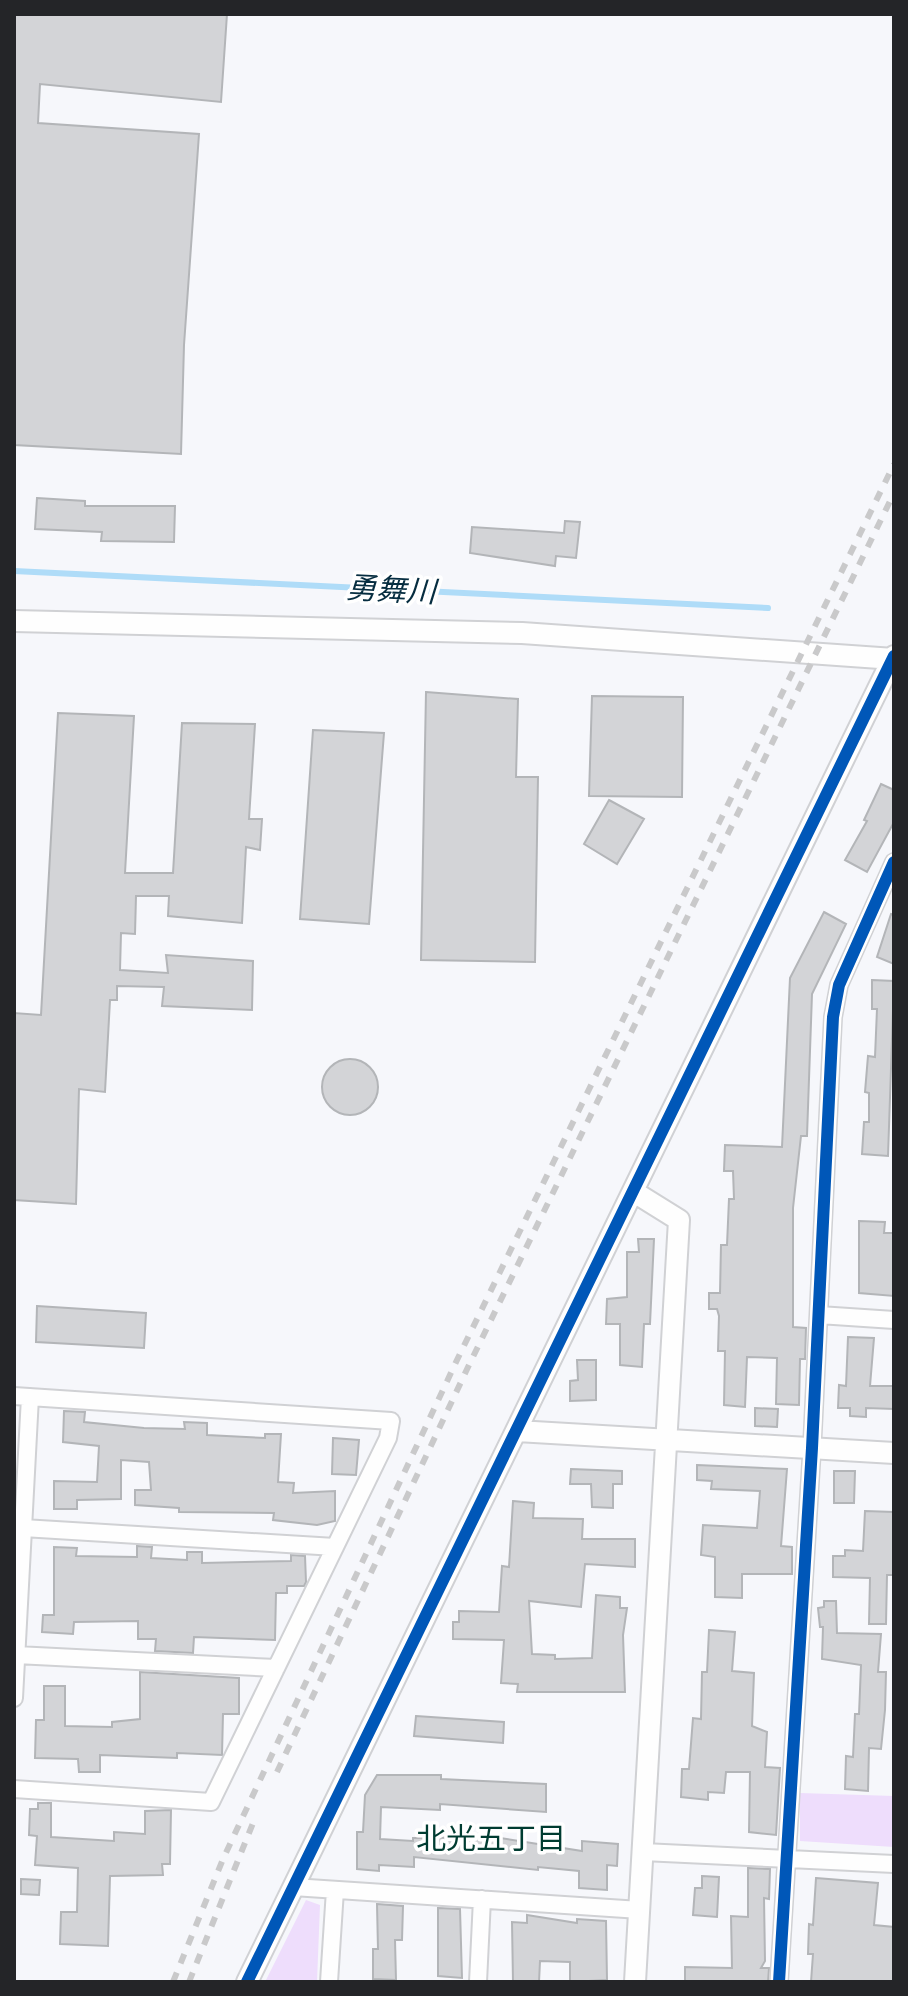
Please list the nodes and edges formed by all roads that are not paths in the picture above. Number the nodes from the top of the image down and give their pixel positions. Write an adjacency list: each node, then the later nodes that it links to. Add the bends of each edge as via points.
1 (14, 621): 2 (street, via 522,633)
2 (894, 658): 4 (street)
3 (894, 862): 5 (street, via 839,985 833,1017)
4 (634, 1192): 8 (street); 9 (street, via 679,1220)
5 (819, 1315): 6 (street); 10 (street)
6 (894, 1320)
7 (22, 1396): 12 (street); 13 (street, via 391,1421 388,1438)
8 (517, 1431): 9 (street); 21 (street)
9 (668, 1438): 10 (street); 18 (street)
10 (812, 1448): 11 (street); 19 (street)
11 (894, 1453)
12 (23, 1528): 13 (street); 14 (street)
13 (335, 1547): 15 (street)
14 (16, 1655): 15 (street); 16 (street)
15 (276, 1668): 17 (street, via 211,1802)
16 (14, 1698)
17 (14, 1789)
18 (643, 1852): 19 (street); 24 (street)
19 (786, 1859): 20 (street); 29 (street)
20 (894, 1864)
21 (293, 1887): 22 (street); 25 (street)
22 (335, 1890): 23 (street); 26 (street)
23 (482, 1899): 24 (street); 27 (street)
24 (640, 1910): 28 (street)
25 (247, 1982)
26 (329, 1982)
27 (478, 1982)
28 (635, 1982)
29 (779, 1982)

